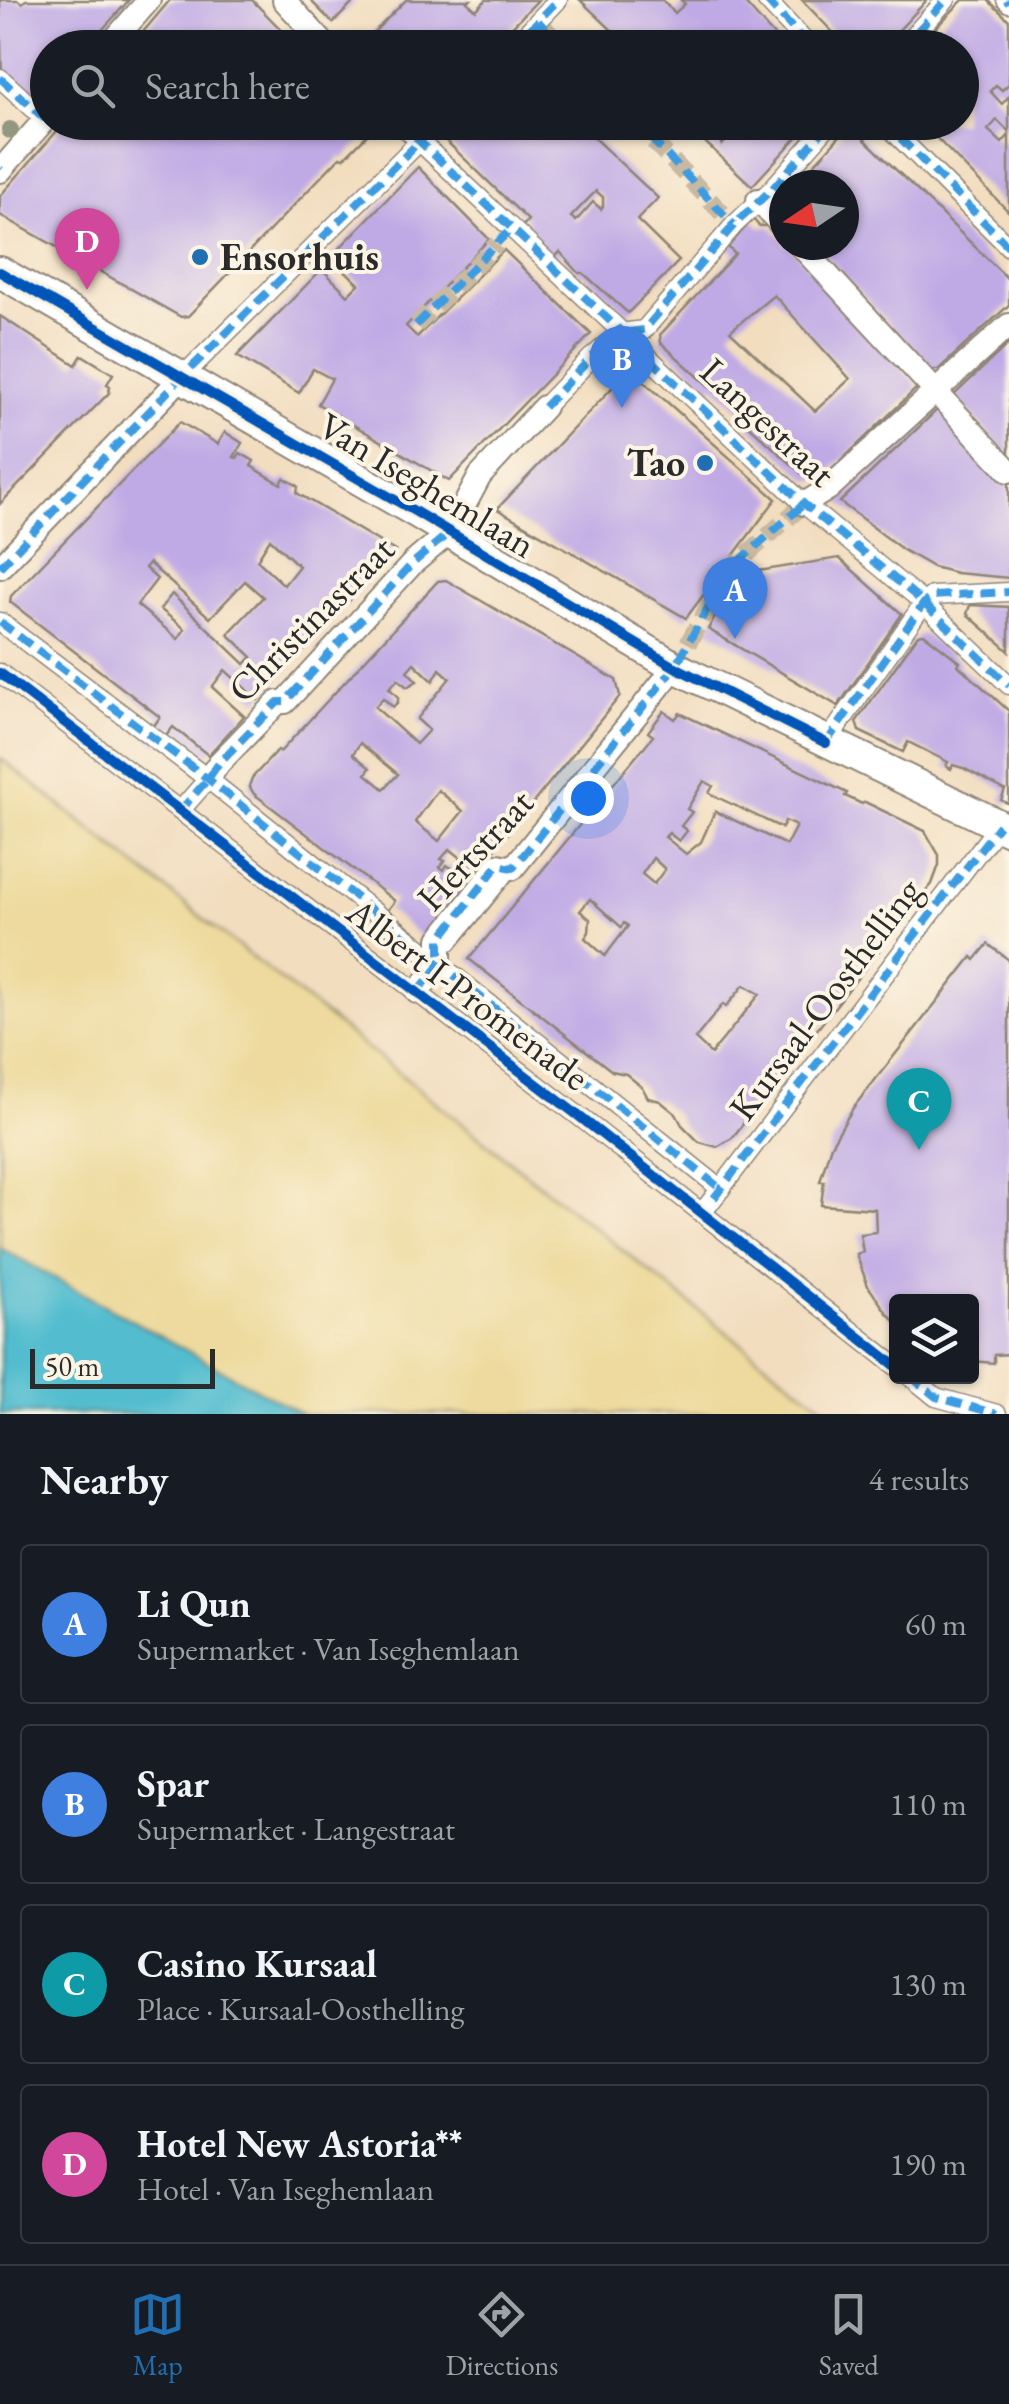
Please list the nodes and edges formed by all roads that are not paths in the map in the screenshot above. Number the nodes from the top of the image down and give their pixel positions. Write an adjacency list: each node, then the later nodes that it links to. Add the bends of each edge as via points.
1 (149, 0): 6 (street)
2 (284, 0): 7 (street)
3 (558, 0): 8 (street)
4 (766, 0): 9 (street)
5 (946, 0): 10 (street)
6 (123, 30)
7 (311, 30)
8 (529, 30)
9 (794, 30)
10 (918, 30)
11 (0, 78): 12 (street)
12 (30, 104)
13 (30, 136): 19 (street)
14 (415, 140): 18 (street, Langestraat)
15 (421, 140): 18 (street)
16 (815, 140): 20 (street, Christinastraat)
17 (902, 140): 24 (street)
18 (418, 143): 22 (street, Langestraat); 29 (street)
19 (0, 170)
20 (758, 200): 21 (street); 28 (street, Christinastraat, via 729,220 644,330)
21 (769, 212)
22 (510, 230): 23 (street); 28 (street, Langestraat)
23 (496, 244)
24 (1009, 246)
25 (814, 260): 30 (street)
26 (0, 272): 29 (street, Van Iseghemlaan)
27 (1009, 325): 30 (street)
28 (620, 333): 31 (street, Christinastraat); 33 (street, Langestraat)
29 (183, 376): 34 (street, Van Iseghemlaan); 35 (street)
30 (934, 392): 32 (street); 33 (street)
31 (544, 407): 34 (street, Christinastraat, via 480,476)
32 (1009, 471)
33 (804, 504): 37 (street, Langestraat)
34 (450, 532): 39 (street, Van Iseghemlaan); 43 (street, Christinastraat, via 218,763)
35 (0, 567)
36 (1009, 592): 37 (street, via 932,596)
37 (924, 604): 41 (street, Langestraat); 42 (street)
38 (0, 622): 43 (street, Albert I-Promenade)
39 (675, 667): 42 (street, Van Iseghemlaan); 46 (street, Hertstraat, via 513,868 498,865 440,940)
40 (0, 673): 44 (street, Albert I-Promenade)
41 (1009, 685)
42 (826, 743): 45 (street, Van Iseghemlaan)
43 (218, 774): 44 (street); 46 (street, Albert I-Promenade)
44 (180, 811): 47 (street, Albert I-Promenade)
45 (1004, 828): 48 (street, Kursaal-Oosthelling)
46 (445, 955): 47 (street, Hertstraat); 48 (street, Albert I-Promenade)
47 (417, 992): 49 (street, Albert I-Promenade)
48 (721, 1189): 49 (street, Kursaal-Oosthelling)
49 (702, 1213): 50 (street, Albert I-Promenade)
50 (889, 1360)
51 (920, 1384): 52 (street, via 936,1396)
52 (997, 1414)

